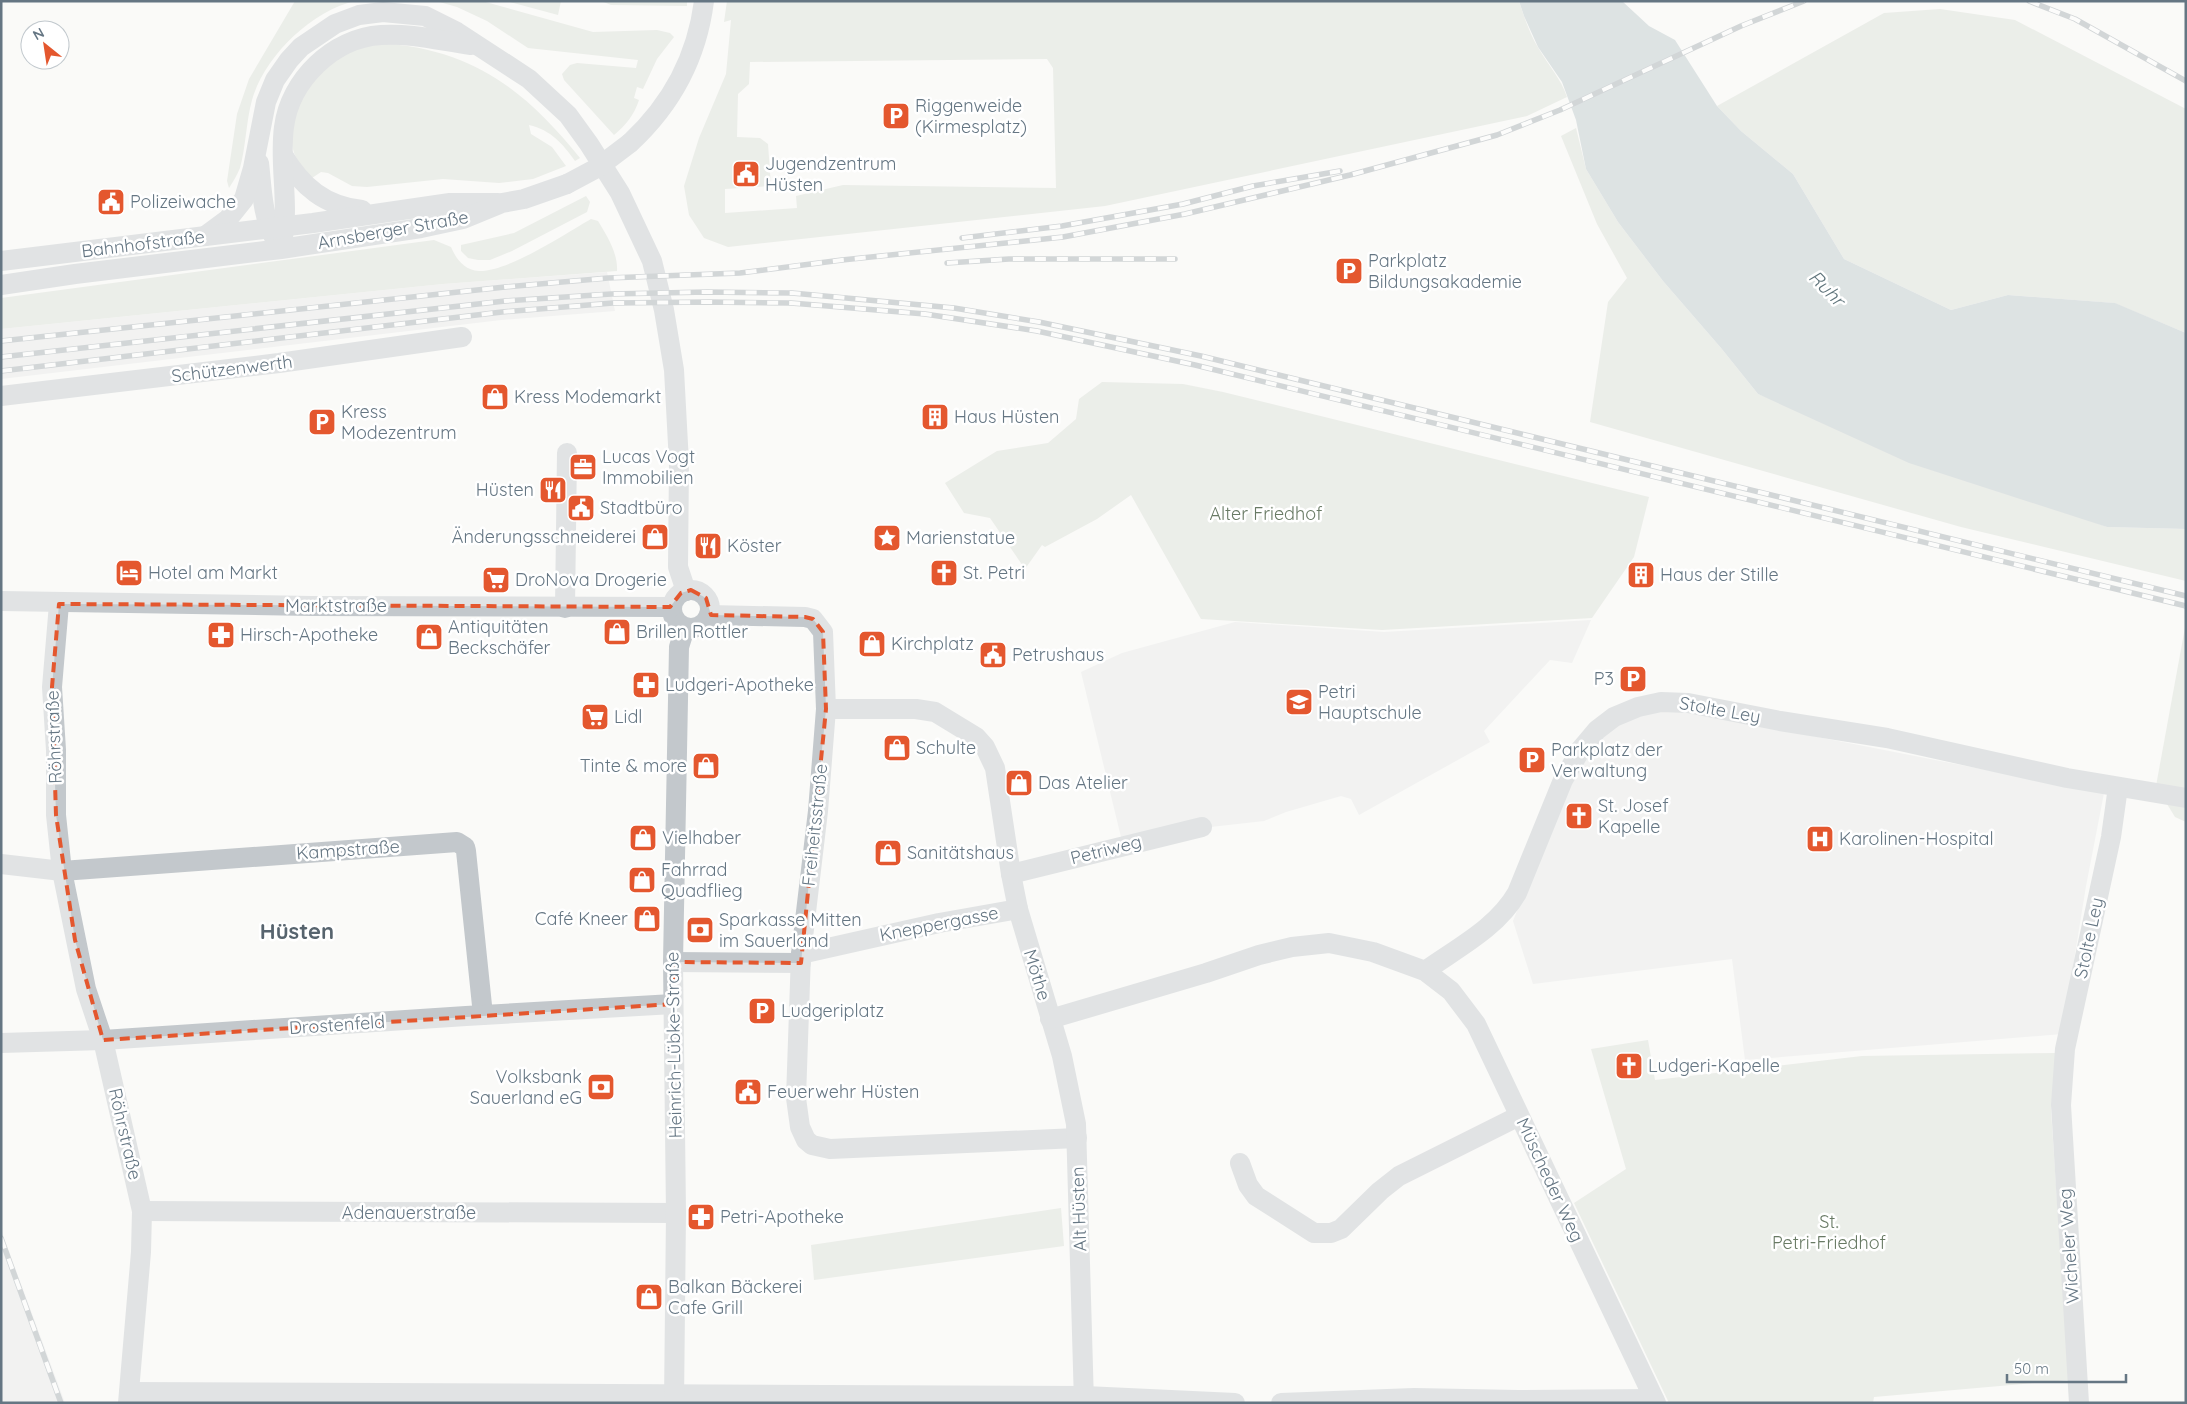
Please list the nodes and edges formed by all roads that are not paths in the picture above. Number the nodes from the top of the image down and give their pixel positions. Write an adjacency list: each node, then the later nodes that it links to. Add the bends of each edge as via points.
1 (704, 4): 5 (street, Arnsberger Straße, bridge, via 693,49 675,89 656,117 630,143 597,168 568,184)
2 (480, 47): 3 (street, via 442,23 410,13 372,13 335,24 302,47 281,71 266,102); 4 (street, via 390,34 356,40 332,52 311,69 296,90 284,127); 15 (street, via 529,79 568,115 617,189 652,261 674,370 679,463 678,567)
3 (258, 146): 7 (street, via 265,212); 8 (street, via 244,199 228,219)
4 (283, 155): 6 (street, Arnsberger Straße, via 299,179 319,197 344,207); 7 (street, via 286,200)
5 (502, 203): 6 (street, Arnsberger Straße, via 459,202); 9 (street, Arnsberger Straße, via 449,223)
6 (379, 212): 7 (street, Arnsberger Straße)
7 (277, 227): 8 (street, Bahnhofstraße); 9 (street)
8 (205, 236): 10 (street, Bahnhofstraße)
9 (281, 249): 11 (street, Bahnhofstraße)
10 (1, 261)
11 (1, 285)
12 (462, 337): 13 (street, Schützenwerth, via 279,363)
13 (1, 396)
14 (567, 453): 19 (street)
15 (686, 591): 18 (street, via 676,597); 20 (street, via 697,591 706,598)
16 (1, 601): 17 (street, Marktstraße)
17 (59, 604): 19 (street, Marktstraße); 27 (street, Röhrstraße, via 52,687 56,815)
18 (672, 607): 19 (street, Marktstraße); 21 (street, via 675,620)
19 (565, 608)
20 (709, 615): 21 (street, via 702,625); 22 (street, Freiheitsstraße, via 814,619 823,632)
21 (685, 628): 31 (street, Heinrich-Lübke-Straße, via 679,648)
22 (826, 709): 28 (street, Möthe, via 925,710 935,712 976,737 997,774); 30 (street, Freiheitsstraße)
23 (2118, 787): 24 (street, Stolte Ley); 32 (street, Stolte Ley, via 1887,738 1680,702 1650,704 1614,717 1588,740 1563,780 1507,910); 38 (street, Stolte Ley, via 2111,837 2066,1049)
24 (2186, 798)
25 (1202, 827): 28 (street, Petriweg)
26 (1, 864): 27 (street)
27 (62, 871): 34 (street, Kampstraße, via 457,842 466,851); 36 (street, Röhrstraße, via 86,989)
28 (1011, 874): 29 (street, Möthe)
29 (1018, 909): 30 (street, Kneppergasse, via 939,923); 35 (street, Möthe)
30 (801, 958): 31 (street); 40 (street, Freiheitsstraße, via 797,1115 802,1135 812,1145 830,1149)
31 (673, 962): 33 (street, Heinrich-Lübke-Straße)
32 (1425, 971): 35 (street, Möthe, via 1340,944 1311,944 1259,955); 39 (street, Müscheder Weg, via 1451,991 1469,1013)
33 (674, 1004): 34 (street, Drostenfeld); 43 (street, Heinrich-Lübke-Straße)
34 (483, 1015): 36 (street, Drostenfeld)
35 (1050, 1018): 40 (street, Alt Hüsten, via 1067,1074)
36 (103, 1040): 37 (street, Drostenfeld); 42 (street, Röhrstraße)
37 (1, 1043)
38 (2062, 1089): 51 (street, Wicheler Weg, via 2061,1118)
39 (1519, 1116): 41 (street, via 1399,1176 1341,1229 1331,1233 1314,1233 1256,1196); 48 (street, Müscheder Weg)
40 (1077, 1138): 46 (street, Alt Hüsten)
41 (1240, 1163)
42 (142, 1212): 43 (street, Adenauerstraße); 44 (street, Röhrstraße)
43 (676, 1213): 45 (street, Heinrich-Lübke-Straße)
44 (129, 1397): 45 (street)
45 (674, 1399): 46 (street)
46 (1084, 1400): 49 (street)
47 (1414, 1400): 48 (street); 50 (street)
48 (1655, 1401)
49 (1236, 1403)
50 (1281, 1403)
51 (2079, 1403)

